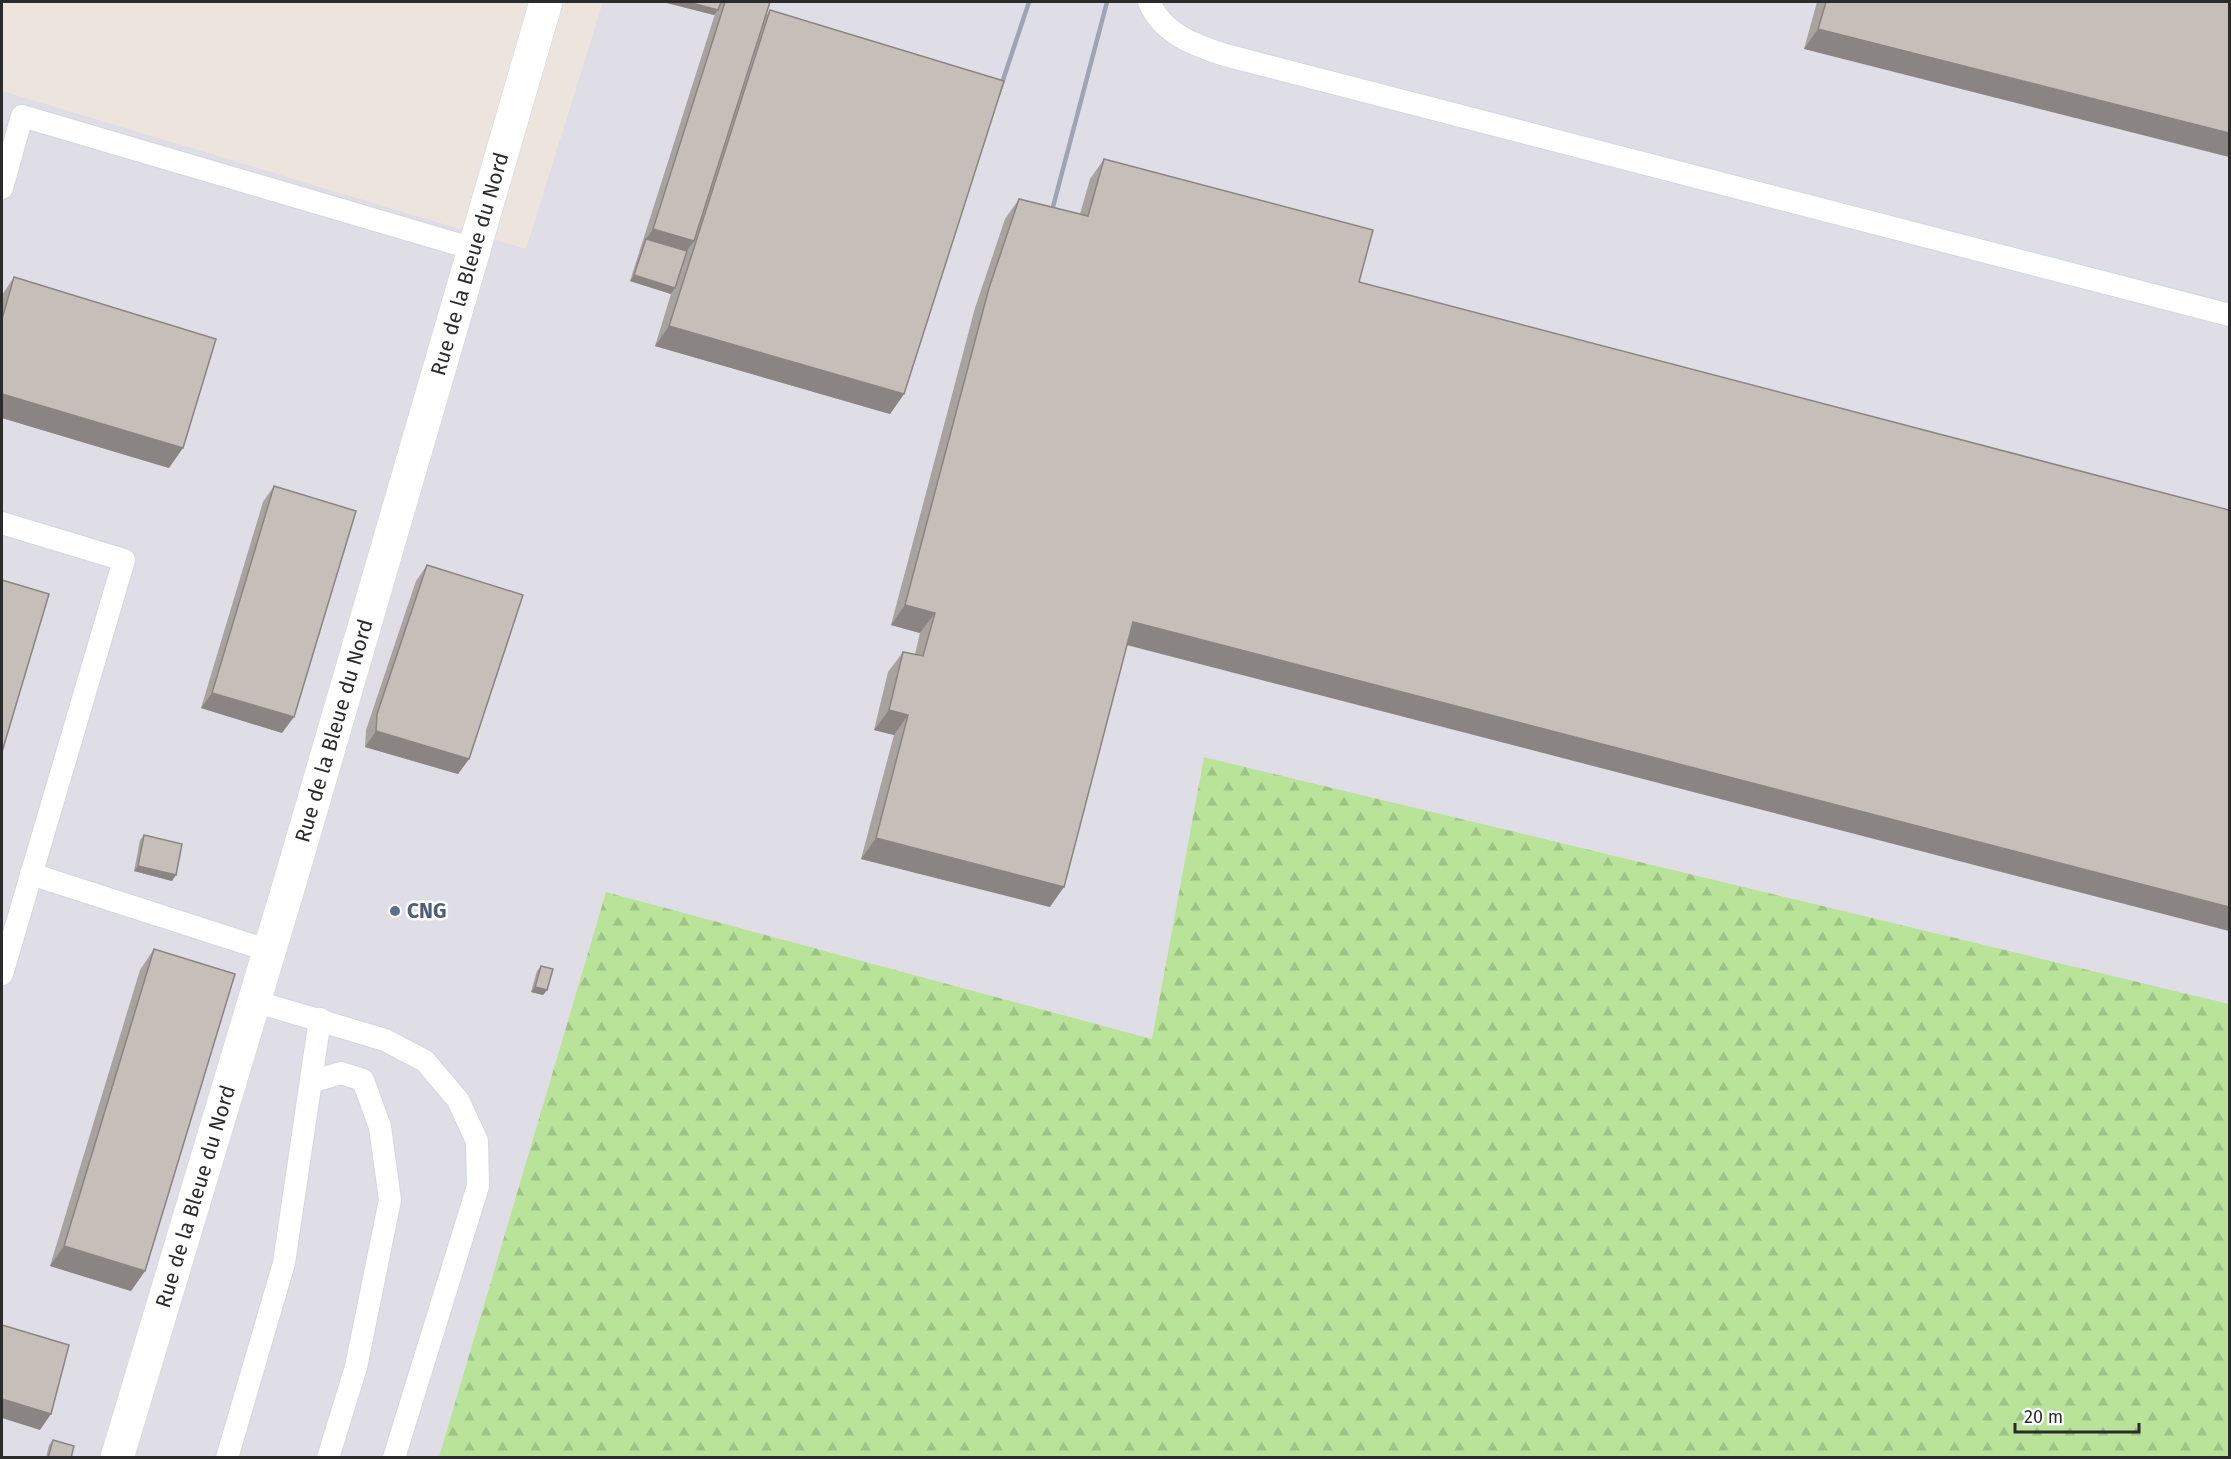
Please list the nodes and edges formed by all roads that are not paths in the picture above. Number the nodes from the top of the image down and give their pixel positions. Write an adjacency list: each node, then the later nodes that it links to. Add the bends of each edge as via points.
1 (546, 2): 4 (street, Rue de la Bleue du Nord)
2 (1149, 2): 5 (lane, via 1159,20 1172,32 1204,49)
3 (2, 188): 4 (lane, via 22,116)
4 (474, 249): 8 (street, Rue de la Bleue du Nord)
5 (2229, 315)
6 (2, 523): 7 (lane, via 124,560)
7 (31, 874): 8 (lane); 9 (lane)
8 (270, 951): 10 (street, Rue de la Bleue du Nord)
9 (2, 974)
10 (254, 1001): 11 (lane); 13 (street, Rue de la Bleue du Nord)
11 (320, 1019): 12 (lane); 16 (lane, via 386,1040 424,1061 458,1100 477,1141 478,1186)
12 (311, 1082): 14 (lane, via 284,1263); 15 (lane, via 341,1073 363,1080 380,1127 390,1200 356,1368)
13 (117, 1458)
14 (227, 1458)
15 (328, 1458)
16 (394, 1458)

